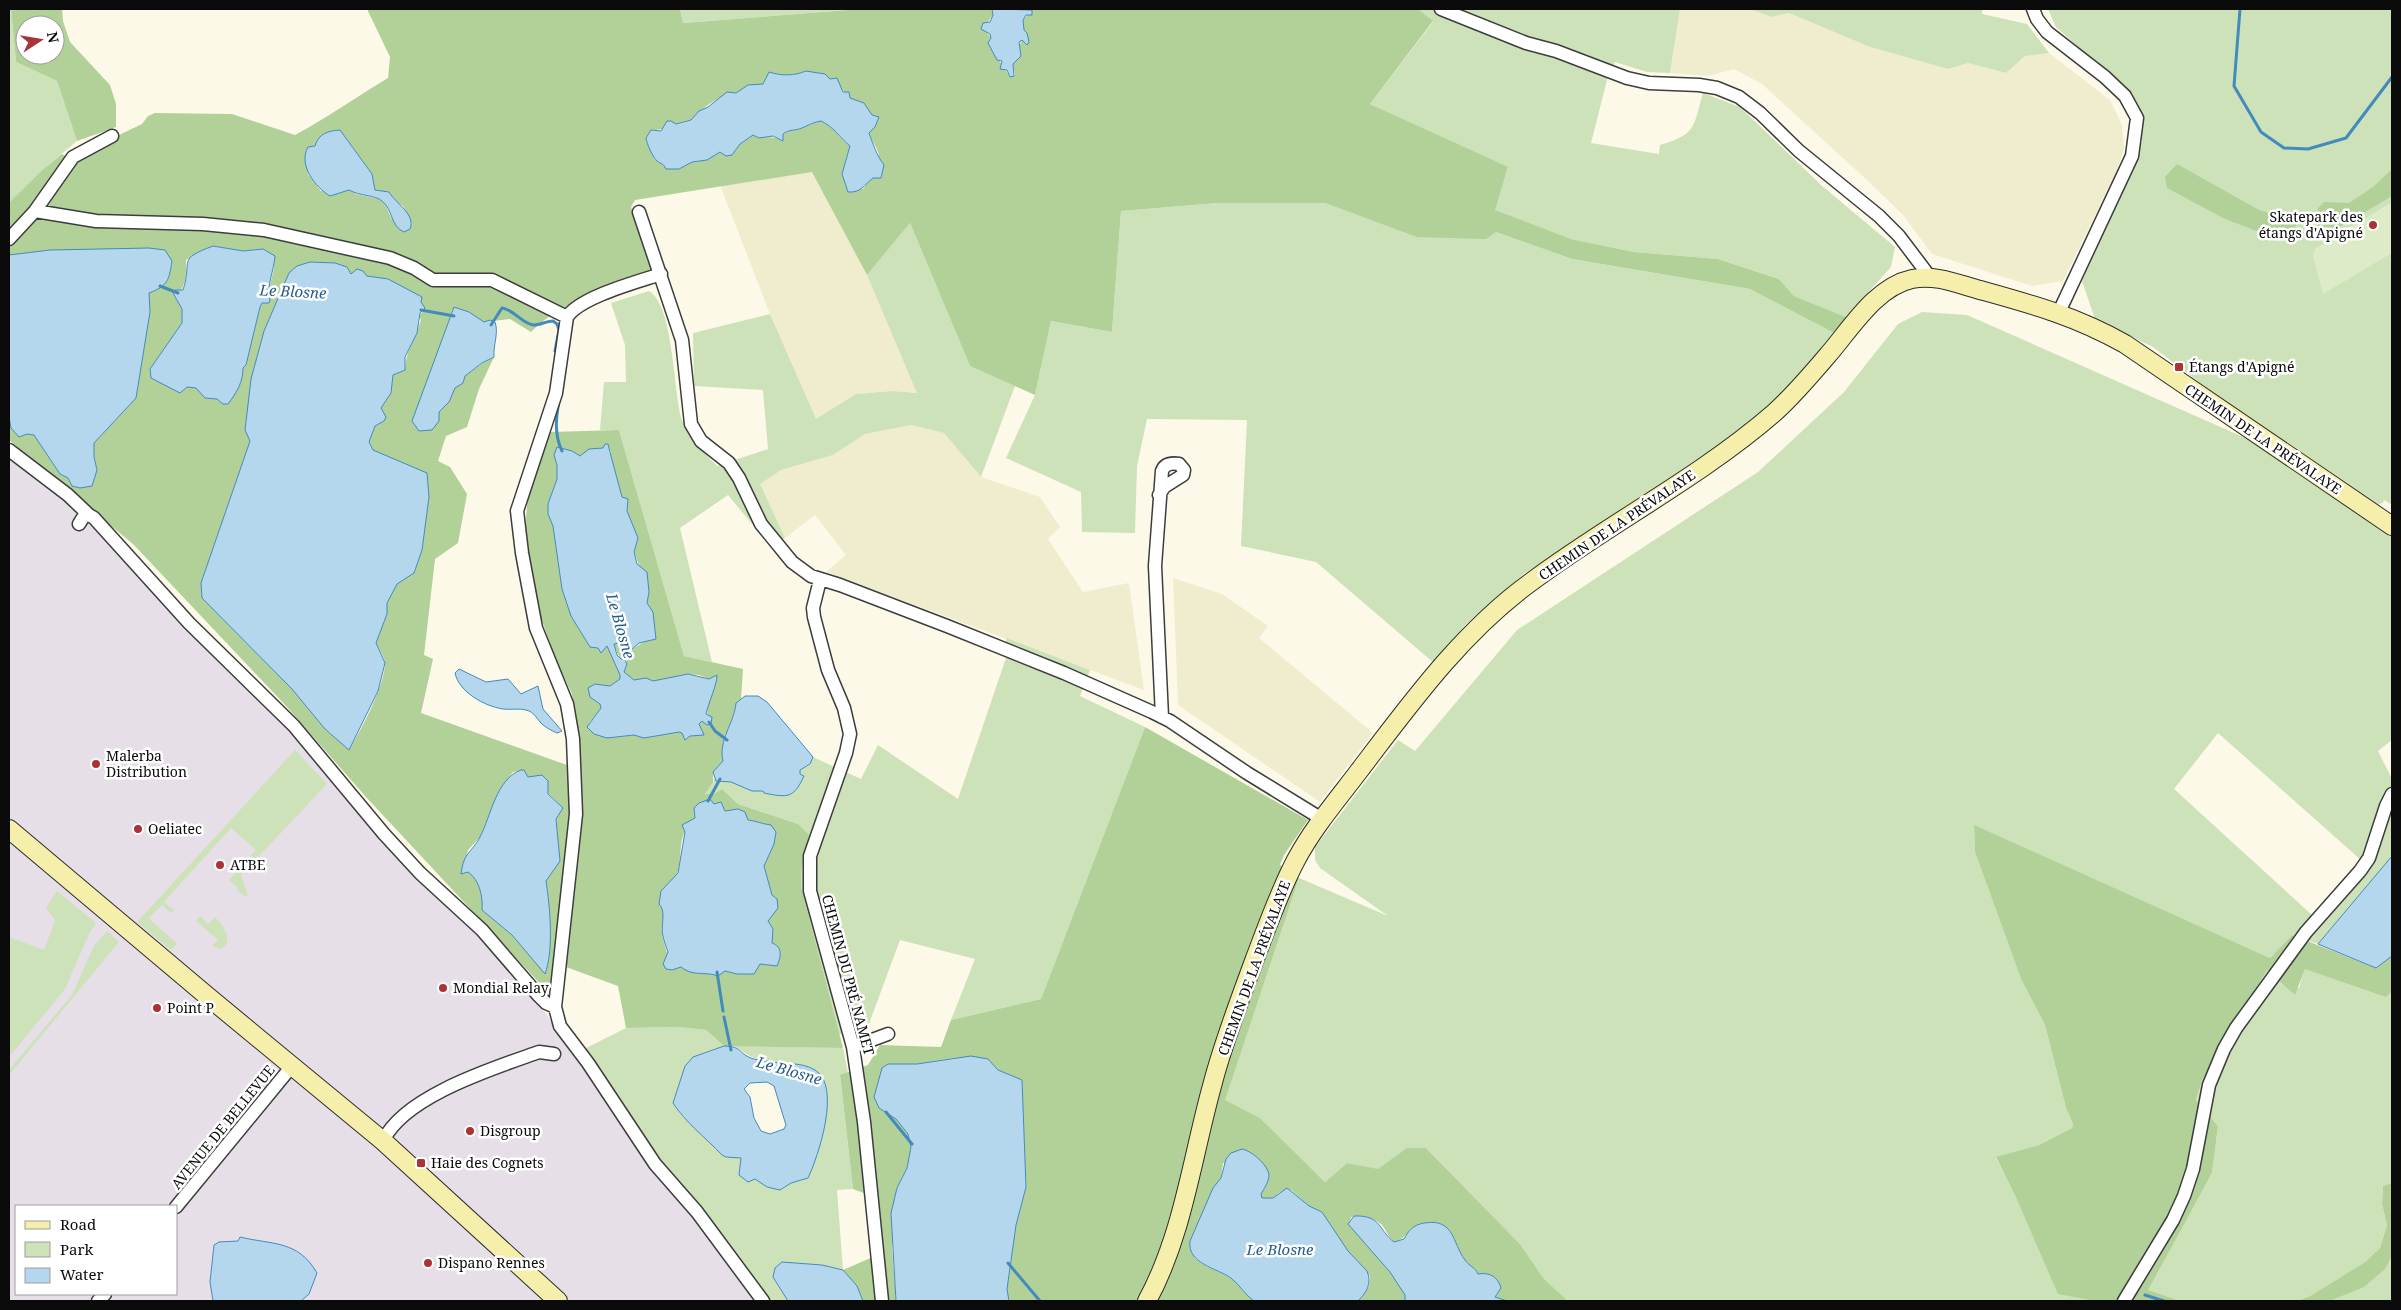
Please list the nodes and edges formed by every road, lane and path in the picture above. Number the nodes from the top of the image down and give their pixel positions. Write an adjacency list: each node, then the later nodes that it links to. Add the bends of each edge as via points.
1 (1441, 9): 7 (street, via 1628,78 1649,83 1708,86 1740,97 1799,151 1879,216)
2 (2033, 9): 11 (street, via 2047,32 2125,96 2137,118 2132,156)
3 (112, 136): 4 (street, via 72,157)
4 (35, 211): 6 (street); 12 (street, via 96,221 203,224 264,230 390,258 434,280 492,280)
5 (639, 212): 8 (street)
6 (9, 239)
7 (1911, 254): 9 (street); 10 (street)
8 (661, 274): 12 (street, via 581,304); 18 (street, via 682,340 691,424 701,440 729,463 761,524 782,552 802,570)
9 (1930, 277): 10 (street, CHEMIN DE LA PRÉVALAYE); 11 (street, CHEMIN DE LA PRÉVALAYE)
10 (1908, 280): 21 (street, CHEMIN DE LA PRÉVALAYE, via 1892,287 1869,307 1787,402 1741,441 1530,583 1470,635)
11 (2059, 312): 17 (street, CHEMIN DE LA PRÉVALAYE, via 2092,325 2125,344)
12 (567, 318): 23 (street, via 556,393 517,511 536,628 568,704 573,739 576,814)
13 (9, 450): 15 (street)
14 (1159, 495): 19 (street, via 1151,546)
15 (89, 515): 16 (street, via 84,516); 23 (street, via 189,623 294,726 420,873 482,930 538,996)
16 (79, 524)
17 (2392, 526)
18 (820, 580): 19 (street, via 1064,673); 25 (street, CHEMIN DU PRÉ NAMET, via 814,617 850,734 814,840 808,873 814,910)
19 (1162, 717): 21 (street)
20 (2392, 794): 34 (street, via 2369,858 2306,932 2224,1049 2209,1085 2193,1169 2184,1196)
21 (1322, 818): 33 (street, CHEMIN DE LA PRÉVALAYE, via 1297,858 1273,909 1241,996 1212,1085 1186,1195 1155,1287)
22 (9, 829): 27 (street)
23 (555, 1007): 31 (street, via 560,1026 655,1164 697,1212)
24 (888, 1034): 25 (street)
25 (853, 1047): 32 (street, CHEMIN DU PRÉ NAMET)
26 (554, 1054): 28 (street, via 539,1052 451,1086 398,1121)
27 (292, 1066): 28 (street); 29 (street, AVENUE DE BELLEVUE)
28 (383, 1141): 30 (street)
29 (178, 1205)
30 (558, 1301)
31 (763, 1301)
32 (882, 1301)
33 (1146, 1301)
34 (2124, 1301)

